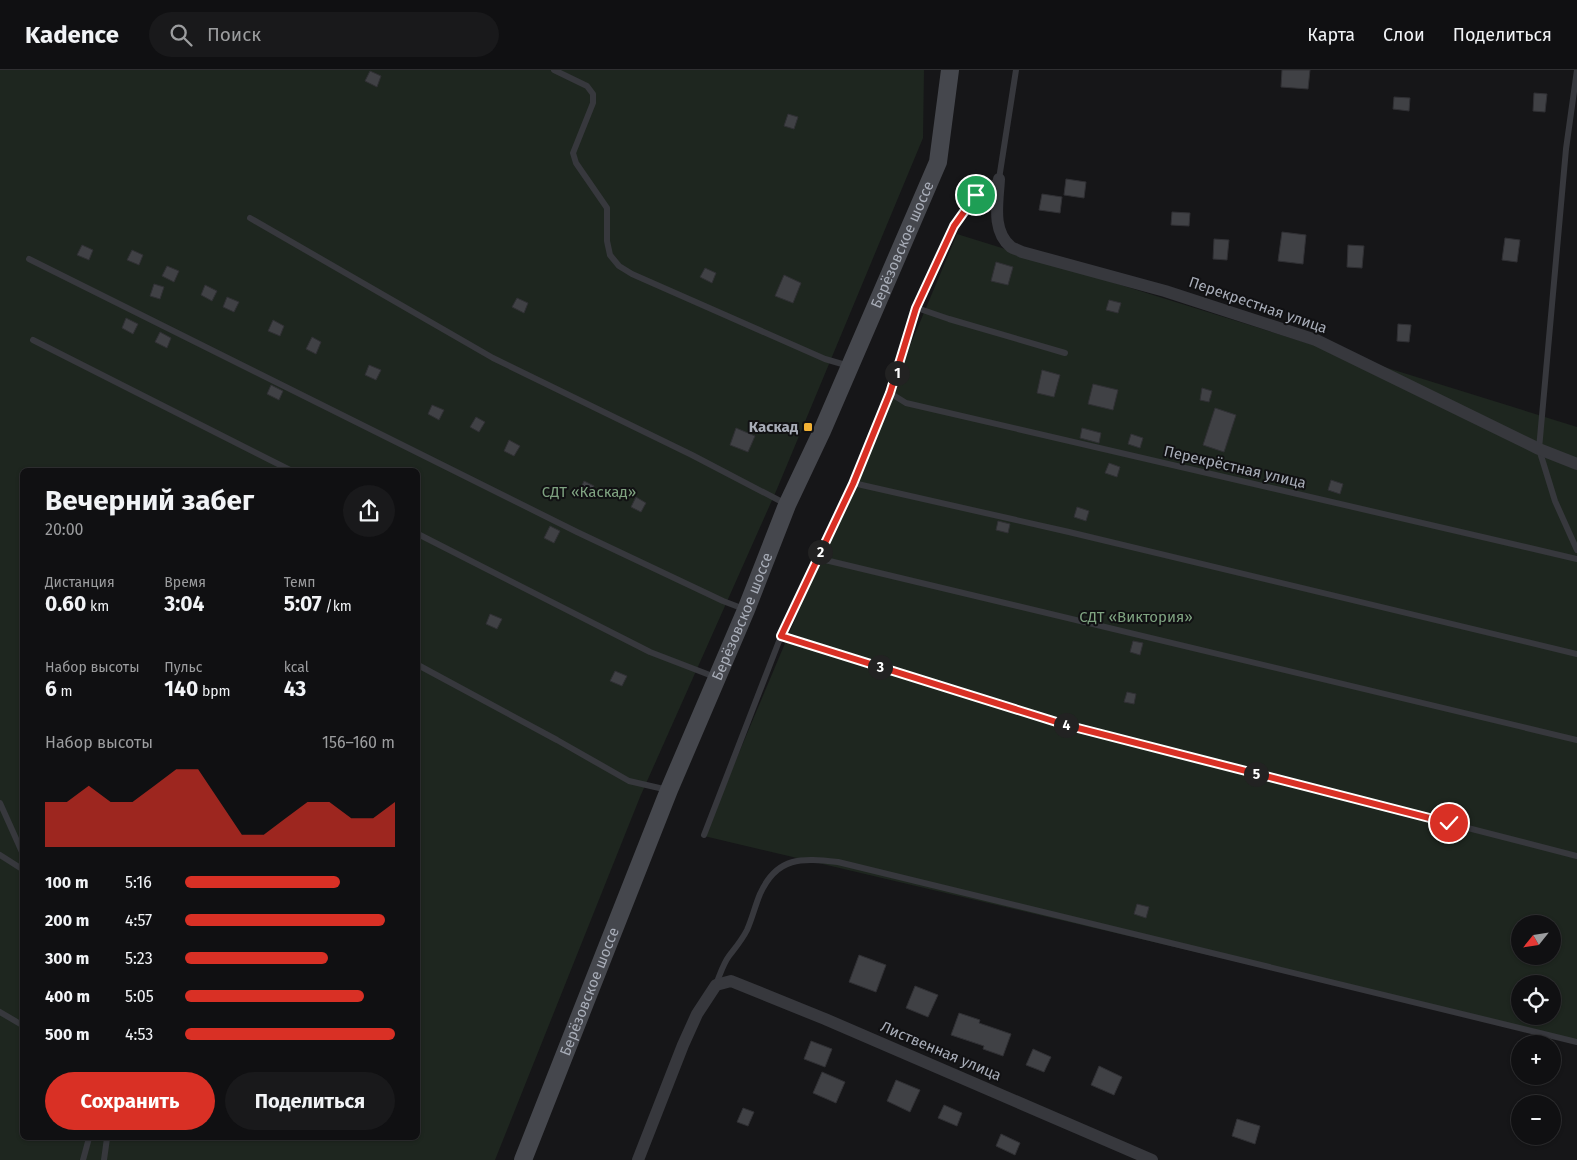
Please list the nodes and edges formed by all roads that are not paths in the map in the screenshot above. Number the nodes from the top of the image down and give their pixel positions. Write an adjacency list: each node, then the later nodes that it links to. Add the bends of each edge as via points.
1 (554, 70): 11 (lane, via 587,86 593,94 593,103 573,153 576,163 606,208 610,255 618,266 824,360)
2 (950, 70): 11 (street, Берёзовское шоссе, via 938,162)
3 (1016, 70): 5 (lane)
4 (1577, 70): 13 (lane, via 1566,149)
5 (999, 180): 8 (lane, via 976,195 954,226); 13 (street, Перекрестная улица, via 996,222 1011,247 1165,291 1316,340)
6 (250, 218): 17 (lane, via 493,358)
7 (30, 259): 22 (lane, via 577,532)
8 (916, 308): 10 (lane); 12 (lane)
9 (34, 340): 15 (lane)
10 (1065, 353)
11 (850, 366): 17 (street, Берёзовское шоссе)
12 (890, 393): 16 (lane); 21 (lane, Перекрёстная улица, via 906,403)
13 (1539, 449): 14 (street, Перекрестная улица); 19 (lane, via 1555,501)
14 (1577, 464)
15 (286, 468)
16 (853, 484): 23 (lane); 24 (lane, via 1069,532)
17 (787, 505): 22 (street, Берёзовское шоссе)
18 (420, 535): 26 (lane, via 650,652)
19 (1577, 550)
20 (821, 558): 27 (lane)
21 (1577, 559)
22 (746, 610): 26 (street, Берёзовское шоссе)
23 (781, 636): 30 (lane); 33 (lane, via 1066,725)
24 (1577, 654)
25 (420, 666): 28 (lane, via 629,781)
26 (716, 677): 28 (street, Берёзовское шоссе)
27 (1577, 740)
28 (669, 790): 43 (street, Берёзовское шоссе)
29 (0, 803): 31 (lane)
30 (704, 836)
31 (20, 848)
32 (0, 855): 34 (lane)
33 (1577, 856)
34 (20, 868)
35 (716, 985): 38 (lane, via 728,957 742,940 768,878 791,861 813,860 838,862); 44 (street, via 697,1014 683,1045); 45 (street, Лиственная улица, via 732,981 749,987)
36 (0, 1012): 37 (lane)
37 (20, 1024)
38 (1577, 1042)
39 (88, 1140): 41 (lane)
40 (107, 1140): 42 (lane)
41 (83, 1160)
42 (104, 1160)
43 (523, 1160)
44 (638, 1160)
45 (1152, 1160)

